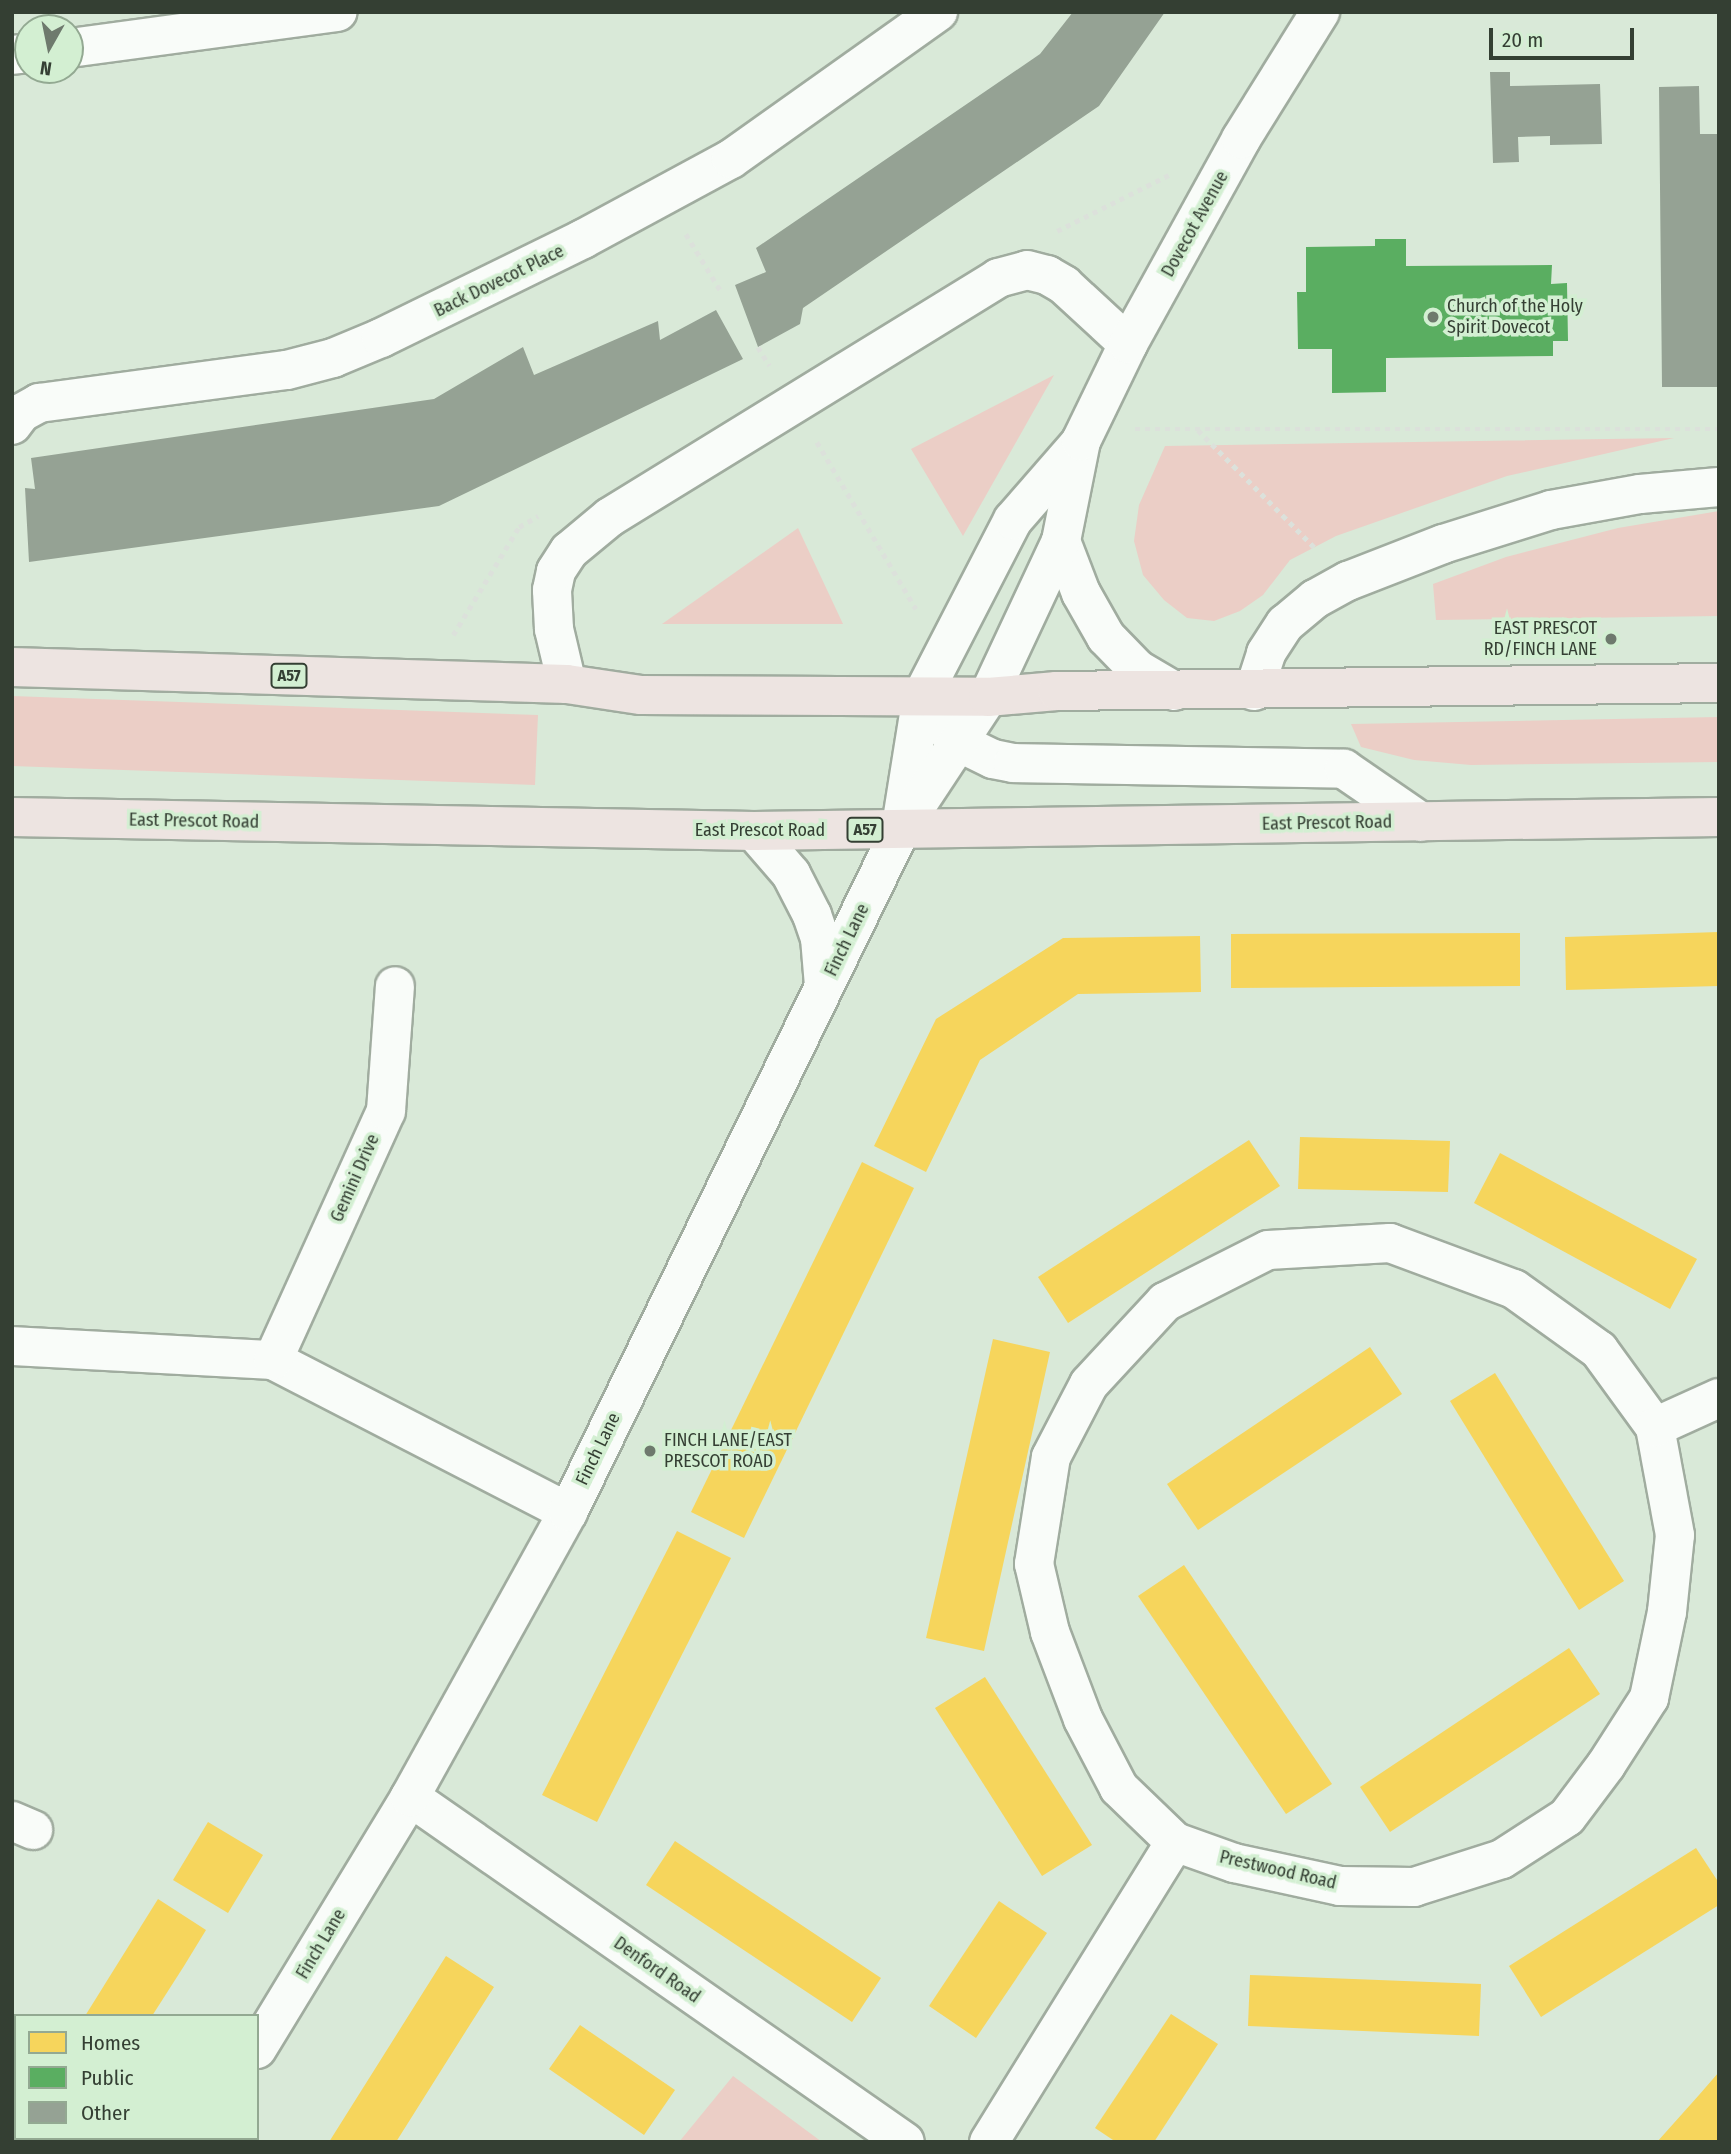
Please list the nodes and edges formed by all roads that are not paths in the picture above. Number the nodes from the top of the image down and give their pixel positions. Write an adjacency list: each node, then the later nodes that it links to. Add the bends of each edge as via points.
1 (338, 12): 4 (street)
2 (938, 12): 6 (street, Back Dovecot Place, via 731,159 476,293 333,358 287,370 39,403 21,413)
3 (1320, 12): 5 (street, Dovecot Avenue, via 1241,139)
4 (84, 46)
5 (1128, 345): 7 (street, Dovecot Avenue); 12 (street, via 1047,275 1027,270 998,278 610,517 565,555 552,590 554,629)
6 (12, 425)
7 (1084, 435): 9 (street, Dovecot Avenue); 15 (street, Dovecot Avenue, via 1013,520)
8 (1719, 487): 14 (street, via 1640,494 1551,510 1443,544 1348,581 1315,599 1286,624 1266,653)
9 (1061, 541): 13 (street, via 1081,593 1106,637 1137,669); 16 (street, Dovecot Avenue)
10 (12, 667): 12 (highway, A57)
11 (1719, 683): 14 (highway, A57)
12 (566, 684): 15 (highway, A57, via 641,695)
13 (1174, 691): 14 (highway, A57); 16 (highway, A57, via 1057,691)
14 (1254, 691)
15 (922, 696): 16 (highway, A57); 17 (street, via 931,714); 21 (street, Finch Lane)
16 (988, 697): 17 (street, Finch Lane)
17 (958, 742): 20 (street, via 984,756 1013,763 1344,769); 21 (street, Finch Lane)
18 (12, 817): 22 (highway, East Prescot Road / A57)
19 (1719, 817): 20 (highway, East Prescot Road / A57)
20 (1421, 822): 21 (highway, East Prescot Road / A57)
21 (901, 829): 22 (highway, East Prescot Road / A57); 24 (street, Finch Lane)
22 (754, 831): 24 (street, via 790,874 812,915 820,938)
23 (395, 986): 26 (street, Gemini Drive, via 386,1111)
24 (824, 986): 29 (street, Finch Lane)
25 (12, 1346): 26 (street)
26 (273, 1360): 29 (street)
27 (1719, 1398): 28 (street)
28 (1655, 1427): 31 (street, Prestwood Road, via 1675,1535 1667,1612 1649,1699 1567,1817 1502,1859 1414,1887 1340,1886 1234,1863); 31 (street, via 1599,1350 1514,1289 1390,1244 1268,1250 1165,1302 1089,1384 1051,1457 1034,1564 1050,1632 1083,1719 1119,1788)
29 (568, 1512): 30 (street, Finch Lane)
30 (410, 1797): 32 (street, Finch Lane); 33 (street, Denford Road)
31 (1175, 1842): 34 (street)
32 (259, 2046)
33 (905, 2142)
34 (989, 2142)

